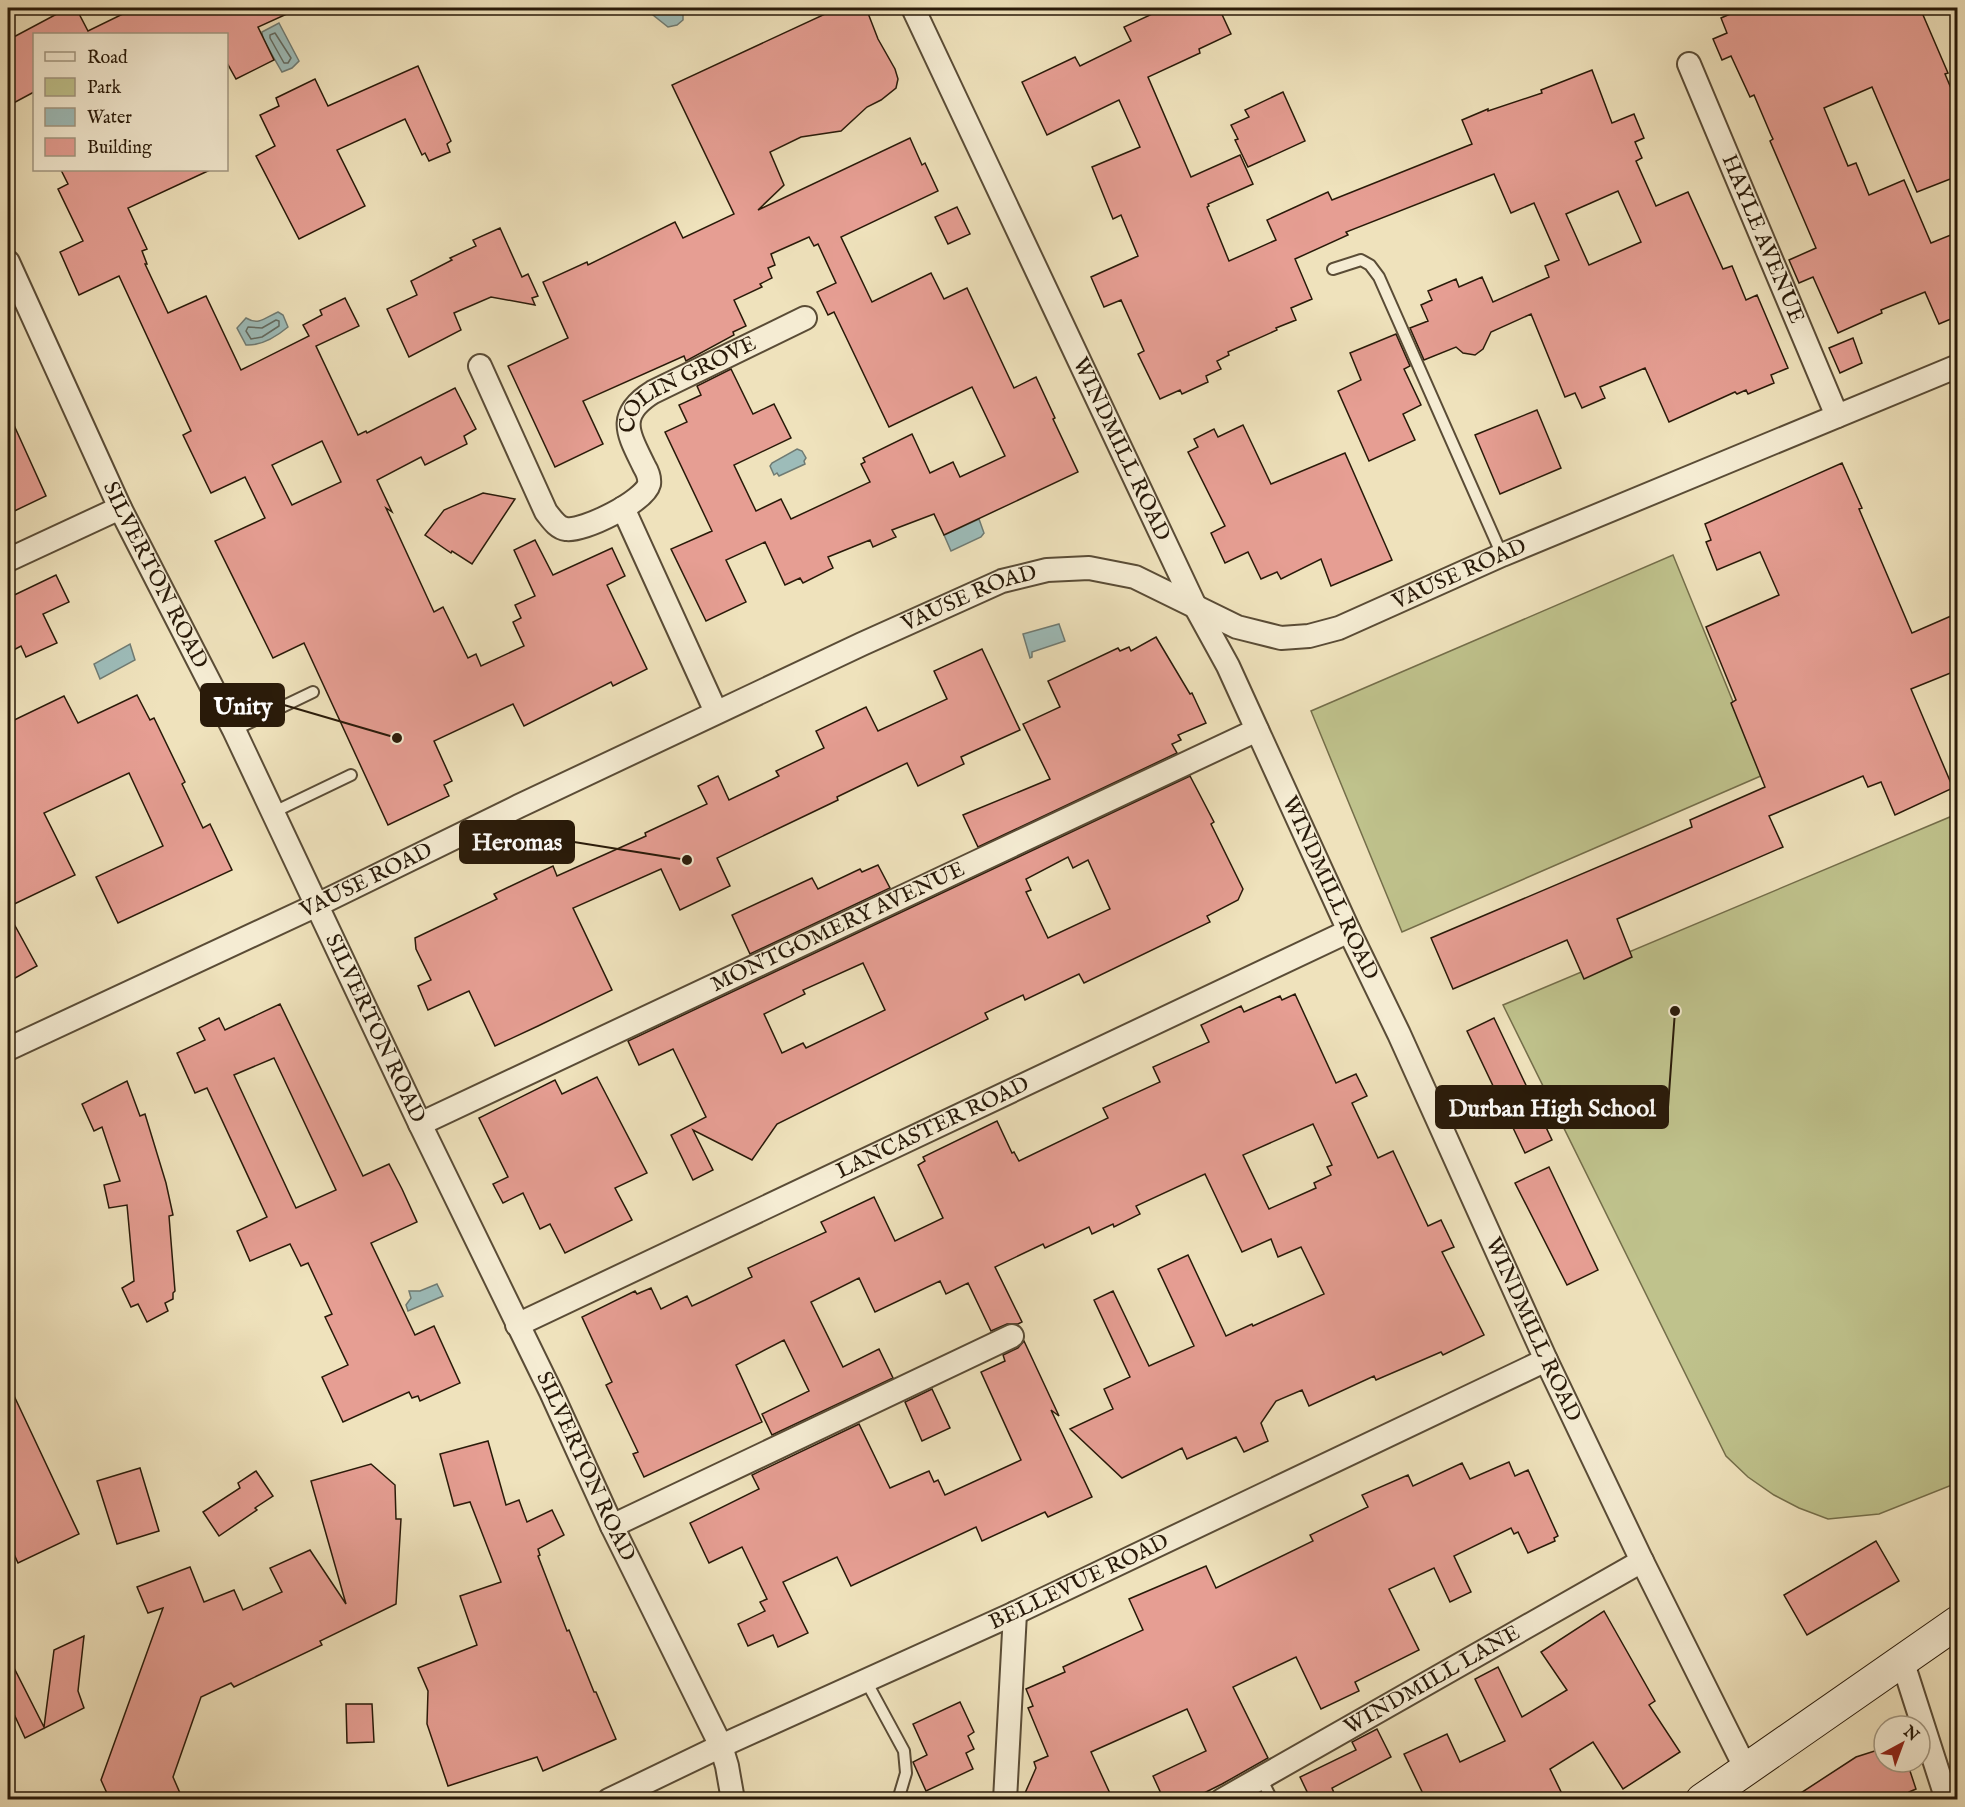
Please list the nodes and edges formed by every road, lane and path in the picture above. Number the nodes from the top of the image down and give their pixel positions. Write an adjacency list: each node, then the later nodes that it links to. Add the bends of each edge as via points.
1 (913, 8): 13 (street, WINDMILL ROAD)
2 (1689, 64): 8 (street, HAYLE AVENUE)
3 (8, 262): 9 (street, SILVERTON ROAD)
4 (1333, 269): 11 (lane, via 1361,260 1379,276)
5 (805, 318): 10 (street, COLIN GROVE, via 638,401 628,426 649,482 645,491)
6 (480, 366): 10 (street, COLIN GROVE, via 546,512 556,524 576,529)
7 (1958, 366): 8 (street, VAUSE ROAD)
8 (1837, 416): 11 (street, VAUSE ROAD)
9 (120, 508): 12 (street); 16 (street, SILVERTON ROAD)
10 (623, 508): 15 (street)
11 (1502, 555): 13 (street, VAUSE ROAD, via 1339,628 1309,636 1281,638 1237,627)
12 (8, 560)
13 (1195, 606): 15 (street, VAUSE ROAD, via 1135,577 1089,568 1047,570 1002,581); 17 (street, WINDMILL ROAD)
14 (313, 692): 16 (lane)
15 (717, 712): 20 (street, VAUSE ROAD)
16 (234, 730): 19 (street, SILVERTON ROAD)
17 (1257, 730): 21 (street, WINDMILL ROAD); 23 (street, MONTGOMERY AVENUE)
18 (351, 776): 19 (lane)
19 (274, 812): 20 (street, SILVERTON ROAD)
20 (317, 905): 22 (street, VAUSE ROAD); 23 (street, SILVERTON ROAD)
21 (1349, 932): 24 (street, LANCASTER ROAD); 26 (street, WINDMILL ROAD, via 1408,1053)
22 (8, 1049)
23 (420, 1124): 24 (street, SILVERTON ROAD)
24 (517, 1325): 27 (street, SILVERTON ROAD)
25 (1011, 1336): 27 (street)
26 (1546, 1360): 28 (street, WINDMILL ROAD); 29 (street, BELLEVUE ROAD)
27 (612, 1526): 33 (street, SILVERTON ROAD)
28 (1642, 1561): 34 (street, WINDMILL ROAD); 35 (street, WINDMILL LANE)
29 (1015, 1613): 32 (street, BELLEVUE ROAD); 39 (street)
30 (1958, 1622): 31 (main road)
31 (1902, 1660): 34 (main road); 43 (street)
32 (866, 1682): 33 (street, BELLEVUE ROAD); 38 (lane, via 904,1751 906,1773)
33 (721, 1746): 36 (street, BELLEVUE ROAD); 37 (street, SILVERTON ROAD)
34 (1746, 1769): 42 (main road)
35 (1261, 1778): 40 (street, WINDMILL LANE); 41 (lane)
36 (609, 1800)
37 (733, 1800)
38 (898, 1800)
39 (1005, 1800)
40 (1222, 1800)
41 (1272, 1800)
42 (1702, 1800)
43 (1947, 1800)

